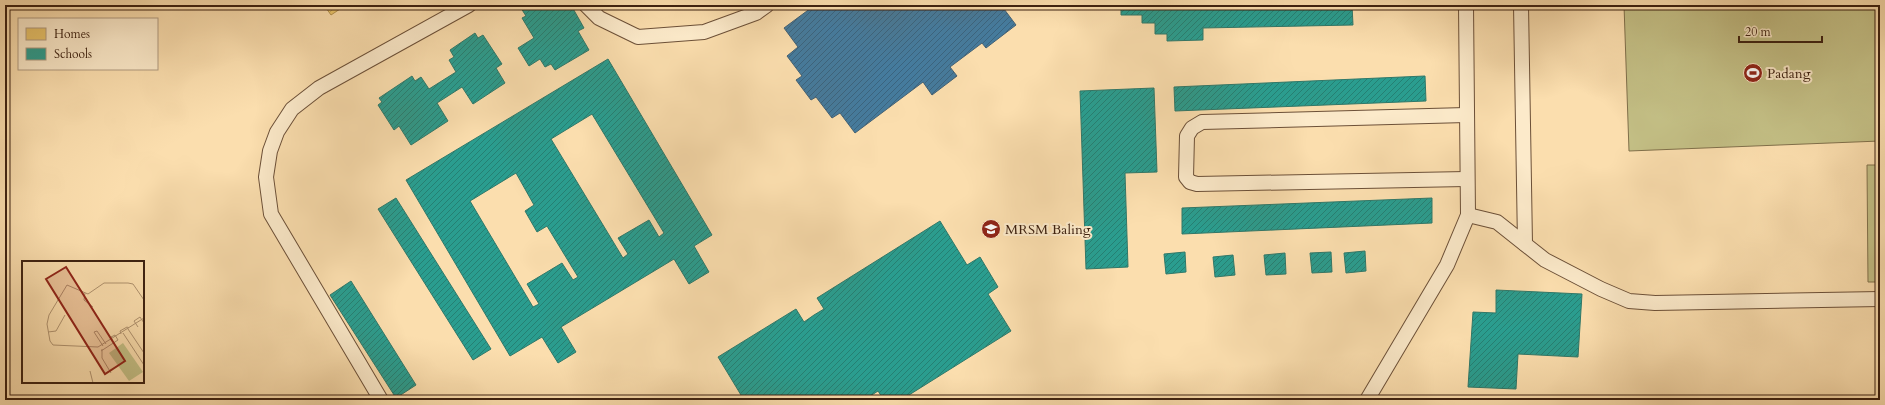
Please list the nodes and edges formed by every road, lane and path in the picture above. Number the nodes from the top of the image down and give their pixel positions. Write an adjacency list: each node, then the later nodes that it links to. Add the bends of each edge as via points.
1 (470, 5): 11 (lane, via 319,88 292,109 277,132 270,151 266,178 271,214)
2 (586, 5): 3 (lane, via 599,18 638,37 704,32 756,13)
3 (767, 5)
4 (1466, 5): 6 (lane)
5 (1521, 5): 9 (lane)
6 (1466, 115): 7 (lane); 7 (lane, via 1202,122 1192,128 1187,136 1186,177 1190,182 1197,184)
7 (1466, 179): 8 (lane)
8 (1468, 215): 9 (lane, via 1497,222); 12 (lane, via 1447,265)
9 (1525, 244): 10 (lane, via 1545,260 1630,301 1655,303)
10 (1880, 299)
11 (381, 400)
12 (1367, 400)

